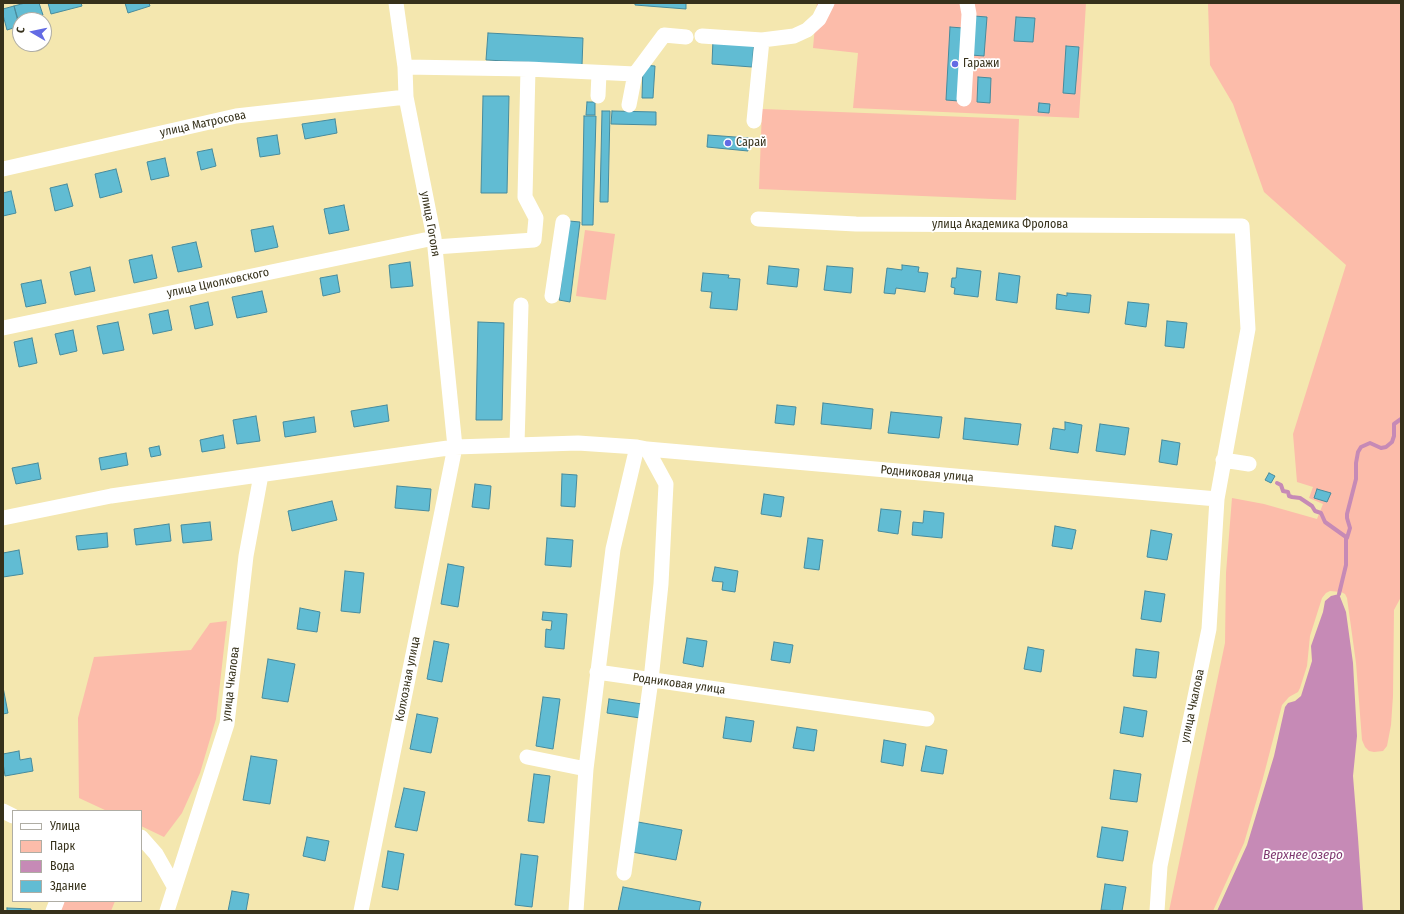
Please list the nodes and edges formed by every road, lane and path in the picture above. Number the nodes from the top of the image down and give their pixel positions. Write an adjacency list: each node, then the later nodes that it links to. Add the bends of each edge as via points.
1 (396, 3): 7 (street, улица Гоголя)
2 (827, 3): 6 (street, via 819,19 807,30 794,36)
3 (967, 3): 13 (street, via 969,14)
4 (702, 36): 6 (street)
5 (686, 37): 10 (street, via 664,35)
6 (762, 40): 15 (street)
7 (405, 67): 8 (street); 12 (street, улица Гоголя)
8 (528, 69): 9 (street); 20 (street, via 525,197 536,218)
9 (599, 73): 10 (street); 11 (street)
10 (635, 74): 14 (street)
11 (598, 96)
12 (406, 97): 16 (street, улица Матросова, via 236,116); 21 (street, улица Гоголя)
13 (964, 99)
14 (629, 105)
15 (754, 121)
16 (3, 169)
17 (758, 219): 19 (street, улица Академика Фролова, via 856,224)
18 (563, 222): 22 (street)
19 (1242, 226): 29 (street, улица Чкалова, via 1248,329)
20 (534, 240): 21 (street, улица Циолковского); 22 (street, улица Циолковского)
21 (434, 242): 25 (street, улица Циолковского); 27 (street, улица Гоголя)
22 (560, 246): 23 (street)
23 (552, 296)
24 (521, 305): 26 (street)
25 (3, 328)
26 (517, 444): 27 (street, Родниковая улица); 28 (street, Родниковая улица, via 578,443)
27 (455, 447): 31 (street); 45 (street, Колхозная улица)
28 (642, 448): 32 (street, Родниковая улица); 34 (street, via 613,549); 35 (street, via 666,484 661,584)
29 (1224, 460): 30 (street); 32 (street, улица Чкалова)
30 (1249, 464)
31 (261, 475): 33 (street, via 111,496); 43 (street, улица Чкалова, via 246,556 227,724)
32 (1217, 499): 47 (street, улица Чкалова, via 1209,629 1160,866)
33 (3, 518)
34 (597, 672): 35 (street, Родниковая улица); 38 (street)
35 (651, 680): 36 (street, Родниковая улица); 42 (street)
36 (927, 719)
37 (527, 757): 38 (street)
38 (586, 769): 46 (street)
39 (3, 811): 40 (street)
40 (12, 816)
41 (142, 838): 43 (street, via 156,854)
42 (624, 873)
43 (174, 886): 44 (street, улица Чкалова)
44 (166, 911)
45 (361, 911)
46 (576, 911)
47 (1157, 911)

